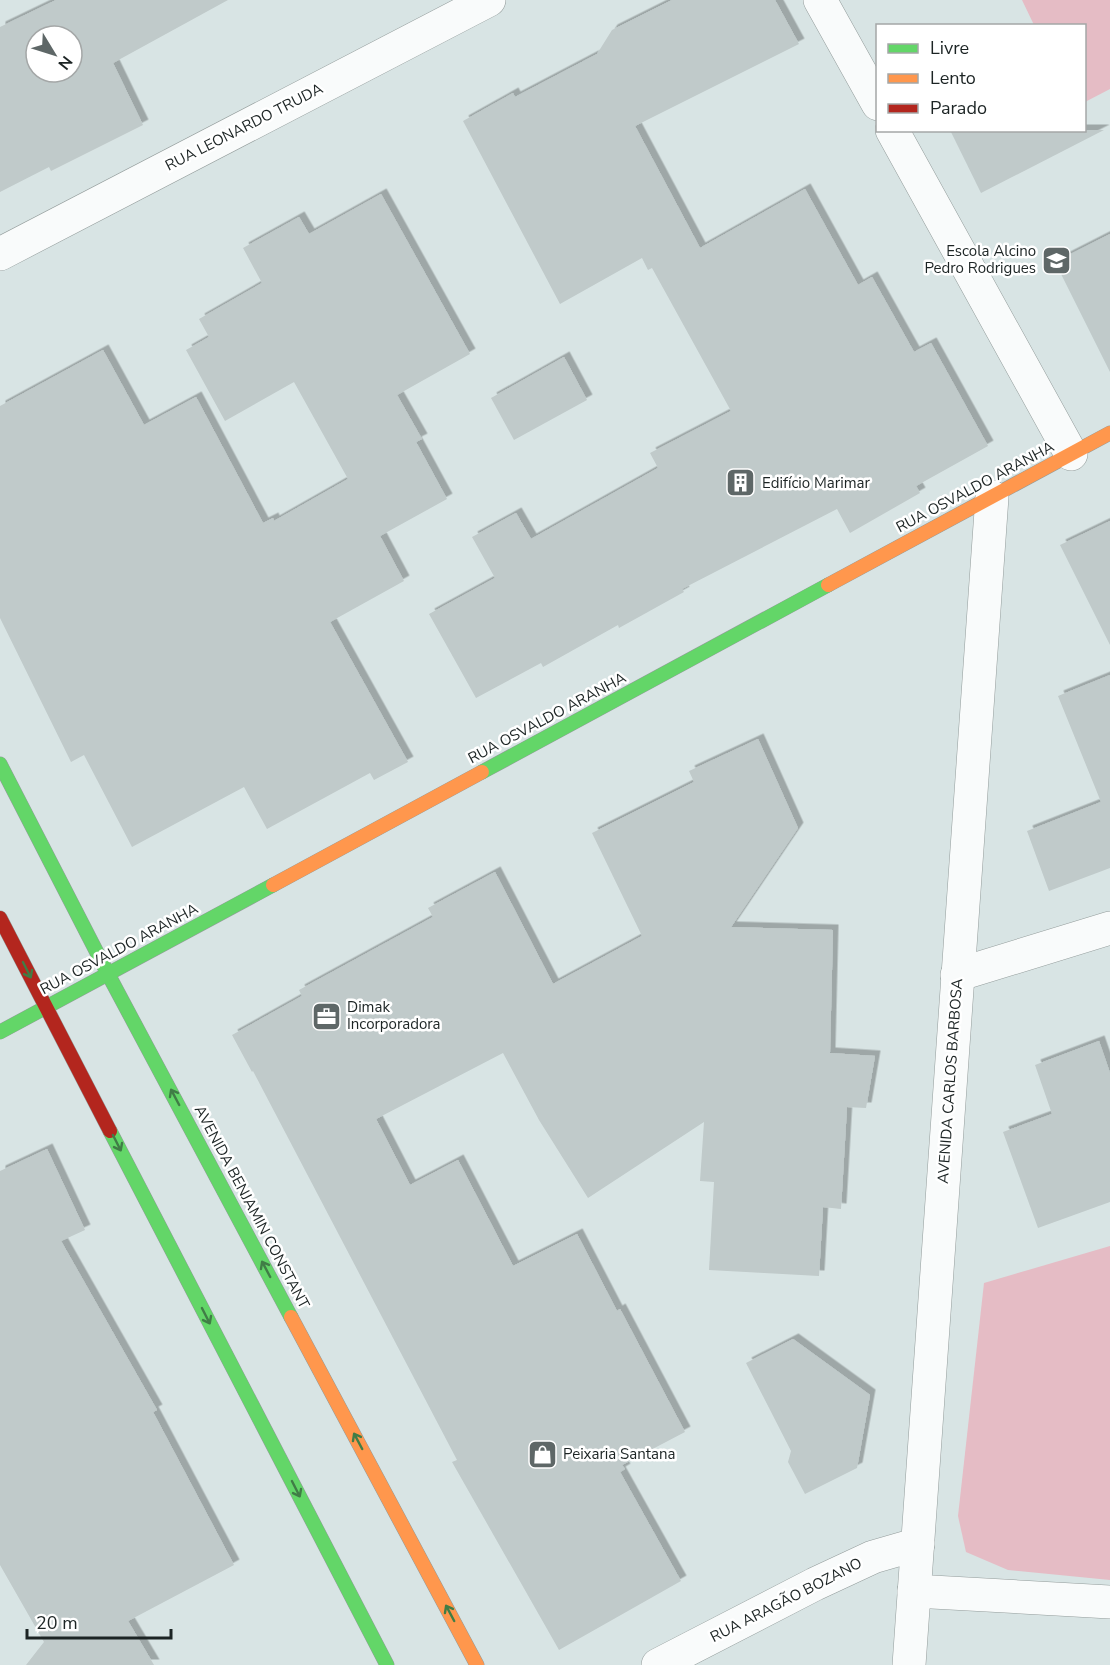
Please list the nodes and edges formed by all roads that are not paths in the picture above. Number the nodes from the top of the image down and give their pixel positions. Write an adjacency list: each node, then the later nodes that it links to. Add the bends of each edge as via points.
1 (489, 0): 5 (street, RUA LEONARDO TRUDA)
2 (820, 0): 3 (street)
3 (876, 100)
4 (893, 132): 7 (street)
5 (0, 254)
6 (1110, 433): 7 (main road, RUA OSVALDO ARANHA)
7 (1071, 454): 8 (main road, RUA OSVALDO ARANHA)
8 (992, 497): 12 (main road, RUA OSVALDO ARANHA); 13 (street, AVENIDA CARLOS BARBOSA)
9 (0, 764): 12 (main road, AVENIDA BENJAMIN CONSTANT)
10 (0, 918): 14 (main road, one-way to 14)
11 (1110, 928): 13 (street)
12 (108, 974): 14 (main road, RUA OSVALDO ARANHA); 20 (main road, AVENIDA BENJAMIN CONSTANT, one-way to 12)
13 (957, 975): 16 (street, AVENIDA CARLOS BARBOSA)
14 (46, 1007): 15 (main road, RUA OSVALDO ARANHA); 19 (main road, one-way to 19)
15 (0, 1032)
16 (918, 1544): 17 (street, AVENIDA CARLOS BARBOSA); 21 (street, RUA ARAGÃO BOZANO, via 873,1557)
17 (914, 1591): 18 (street); 22 (street, AVENIDA CARLOS BARBOSA)
18 (1110, 1602)
19 (387, 1665)
20 (477, 1665)
21 (658, 1665)
22 (909, 1665)

